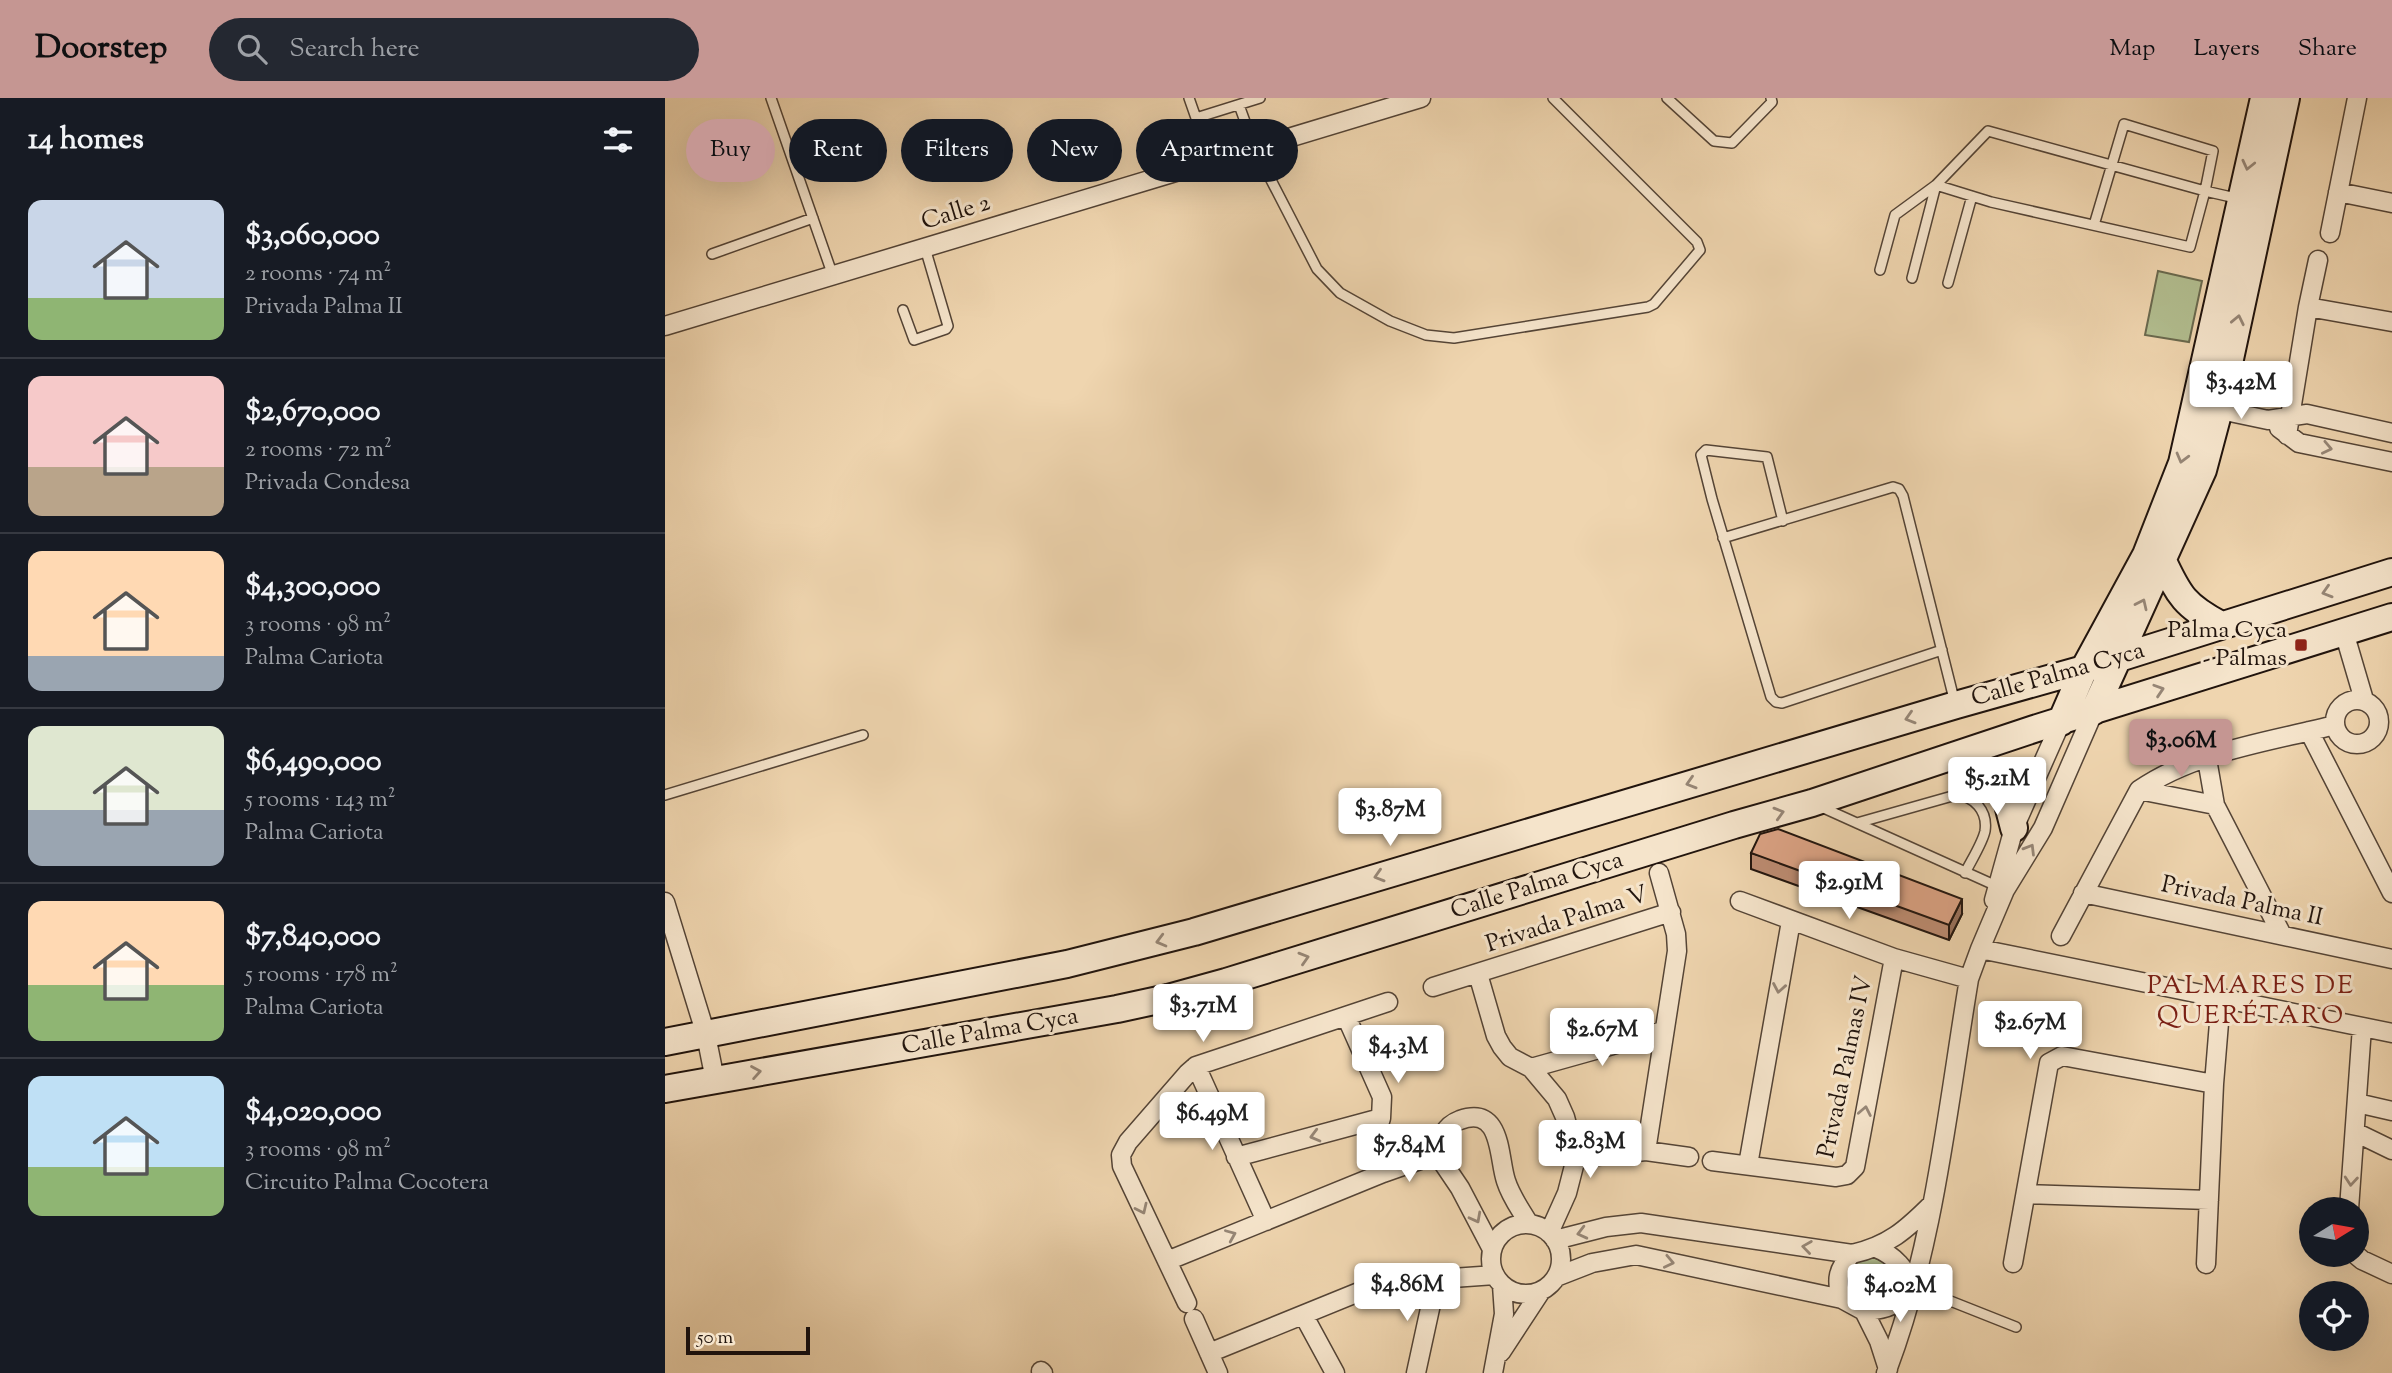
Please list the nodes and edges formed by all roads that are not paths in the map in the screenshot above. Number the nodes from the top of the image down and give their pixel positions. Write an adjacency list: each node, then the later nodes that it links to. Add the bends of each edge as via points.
1 (771, 98): 23 (lane)
2 (1189, 98): 11 (lane, via 1196,118)
3 (1260, 98): 11 (lane)
4 (1421, 98): 13 (street, Calle 2)
5 (1553, 98): 16 (lane, via 1700,246 1648,307 1454,338 1426,335 1389,321 1340,293 1317,269)
6 (1667, 98): 7 (lane, via 1714,141 1732,143)
7 (1771, 98)
8 (2263, 98): 21 (street, one-way to 21)
9 (2286, 98): 37 (street, one-way to 9)
10 (2357, 98): 19 (street)
11 (1239, 105): 12 (lane)
12 (1244, 119)
13 (1298, 136)
14 (2111, 164): 17 (lane, via 1989,131); 18 (lane); 18 (lane, via 2125,124 2213,151); 24 (lane)
15 (1145, 182): 26 (street, Calle 2)
16 (1272, 182)
17 (1936, 185): 20 (lane); 29 (lane, via 1895,215); 31 (lane)
18 (2205, 191): 21 (lane); 24 (lane, via 2190,247)
19 (2338, 192): 22 (street); 25 (street)
20 (1972, 196): 24 (lane); 32 (lane)
21 (2241, 199): 37 (street)
22 (2392, 203)
23 (813, 218): 27 (lane); 30 (lane)
24 (2094, 225)
25 (2330, 233)
26 (925, 248): 30 (street, Calle 2); 34 (lane, via 948,326 914,340)
27 (712, 254)
28 (2318, 260): 33 (street)
29 (1880, 270)
30 (833, 276): 36 (street, Calle 2)
31 (1912, 278)
32 (1948, 283)
33 (2308, 307): 35 (street); 38 (street)
34 (903, 310)
35 (2392, 322)
36 (665, 326)
37 (2207, 407): 39 (street); 45 (street, via 2203,470); 52 (street, one-way to 52, via 2145,555)
38 (2290, 416): 39 (street); 40 (street, via 2307,414); 41 (street)
39 (2268, 420): 41 (street)
40 (2392, 432)
41 (2287, 435): 42 (street, one-way to 42, via 2299,443)
42 (2392, 462)
43 (1783, 521): 44 (lane); 44 (lane, via 1767,457 1706,450 1701,455); 50 (lane, via 1893,487 1899,489)
44 (1723, 538): 50 (lane, via 1776,702)
45 (2162, 559): 48 (street, via 2184,601); 51 (street, one-way to 45)
46 (2392, 572): 48 (street, Calle Palma Cyca, one-way to 48)
47 (2392, 617): 49 (street, Calle Palma Cyca)
48 (2221, 625): 51 (street, Calle Palma Cyca)
49 (2340, 633): 53 (street); 55 (street, Calle Palma Cyca, one-way to 49)
50 (1942, 650): 54 (lane)
51 (2116, 659): 52 (street, Calle Palma Cyca); 55 (street)
52 (2084, 669): 54 (street, Calle Palma Cyca); 56 (street)
53 (2357, 700): 57 (street, via 2341,705); 59 (street, via 2375,706)
54 (1956, 705): 92 (street, Calle Palma Cyca, one-way to 92, via 1133,948)
55 (2094, 711): 56 (street, Calle Palma Cyca); 71 (street, one-way to 55, via 2043,828)
56 (2061, 722): 61 (street, Calle Palma Cyca); 68 (street)
57 (2335, 724): 58 (street); 59 (street, via 2339,736 2349,743 2361,744)
58 (2309, 731): 62 (street); 73 (street)
59 (2385, 733)
60 (863, 735): 64 (lane)
61 (1958, 755): 65 (street, Calle Palma Cyca); 68 (street, via 1981,766 2005,793)
62 (2207, 759): 63 (street, via 2160,775); 66 (street)
63 (2139, 790): 66 (street); 72 (street)
64 (665, 795)
65 (1812, 803): 67 (lane); 96 (street, Calle Palma Cyca, one-way to 65, via 1167,998)
66 (2215, 805): 78 (street)
67 (1857, 823): 70 (lane); 70 (lane, via 1956,795 1976,801 1985,830)
68 (2014, 828): 71 (street)
69 (1660, 873): 76 (street, Privada Palma V)
70 (1965, 873): 71 (lane)
71 (2001, 888): 80 (street)
72 (2083, 893): 78 (street, Privada Palma II); 79 (street)
73 (2392, 894)
74 (1740, 901): 77 (street, Privada Palmas IV)
75 (665, 902): 92 (street)
76 (1671, 912): 83 (street, Privada Palma V); 90 (street, Privada Palma V, via 1677,951)
77 (1790, 921): 81 (street, Privada Palmas IV); 110 (street, one-way to 110)
78 (2282, 935): 82 (street, Privada Palma II)
79 (2061, 936)
80 (1980, 949): 84 (street); 86 (street)
81 (1894, 958): 84 (street, Privada Palmas IV); 110 (street, Privada Palmas IV, one-way to 81, via 1836,1177 1855,1167)
82 (2392, 959)
83 (1478, 974): 85 (street, Privada Palma V); 95 (street, Privada Palma V, via 1502,1047)
84 (1969, 979): 115 (street)
85 (1433, 987)
86 (2221, 998): 89 (street); 97 (street)
87 (1388, 1002): 88 (street)
88 (1346, 1016): 94 (street); 101 (street, via 1382,1097)
89 (2362, 1027): 91 (street); 99 (street)
90 (1663, 1031): 95 (street); 104 (street, Privada Palma V)
91 (2392, 1033)
92 (706, 1035): 93 (street, Calle Palma Cyca); 96 (street)
93 (665, 1042)
94 (1196, 1066): 106 (street); 121 (street, one-way to 121, via 1121,1155)
95 (1531, 1068): 108 (street, Privada Palma V, via 1557,1100)
96 (715, 1080): 98 (street, Calle Palma Cyca)
97 (2214, 1084): 112 (street, via 2056,1057 2049,1063); 114 (street)
98 (665, 1089)
99 (2357, 1103): 100 (street); 102 (street)
100 (2392, 1111)
101 (1381, 1118): 106 (street, one-way to 106); 111 (street, via 1375,1137)
102 (2355, 1132): 103 (street); 113 (street, one-way to 113)
103 (2392, 1150)
104 (1646, 1152): 107 (street); 108 (street)
105 (1430, 1156): 111 (street); 117 (street, via 1441,1135 1459,1120 1484,1121 1495,1129 1507,1185); 119 (street, one-way to 119, via 1460,1188)
106 (1236, 1157): 116 (street)
107 (1689, 1157)
108 (1576, 1158): 117 (street, Privada Palma V, via 1567,1193)
109 (1711, 1161): 110 (street, Privada Palmas IV)
110 (1748, 1165)
111 (1383, 1173): 116 (street)
112 (2027, 1194): 114 (street); 122 (street)
113 (2350, 1197)
114 (2209, 1200): 123 (street)
115 (1932, 1204): 118 (street, via 1905,1231); 129 (street)
116 (1266, 1221): 121 (street, one-way to 116)
117 (1544, 1231): 119 (street, via 1513,1226 1500,1235); 120 (street, one-way to 117, via 1641,1223); 126 (street, via 1560,1252)
118 (1876, 1248): 120 (street); 129 (street, via 1899,1262)
119 (1492, 1249): 127 (street)
120 (1852, 1254): 131 (street, via 1837,1276)
121 (1167, 1261): 135 (street)
122 (2013, 1263)
123 (2206, 1264)
124 (2369, 1264): 125 (street)
125 (2392, 1273)
126 (1556, 1277): 130 (street); 131 (street, one-way to 131, via 1592,1263 1636,1255)
127 (1498, 1280): 128 (street); 130 (street, via 1514,1292); 136 (street, via 1504,1314)
128 (1436, 1281): 133 (street, via 1381,1283); 140 (street)
129 (1915, 1287): 132 (street, via 1896,1305); 134 (lane); 137 (street)
130 (1541, 1291): 136 (street)
131 (1842, 1299): 132 (street)
132 (1864, 1311): 137 (street)
133 (1304, 1317): 135 (street); 139 (street)
134 (2017, 1327)
135 (1209, 1353): 138 (street)
136 (1494, 1367)
137 (1887, 1371)
138 (1218, 1373)
139 (1335, 1373)
140 (1416, 1373)

